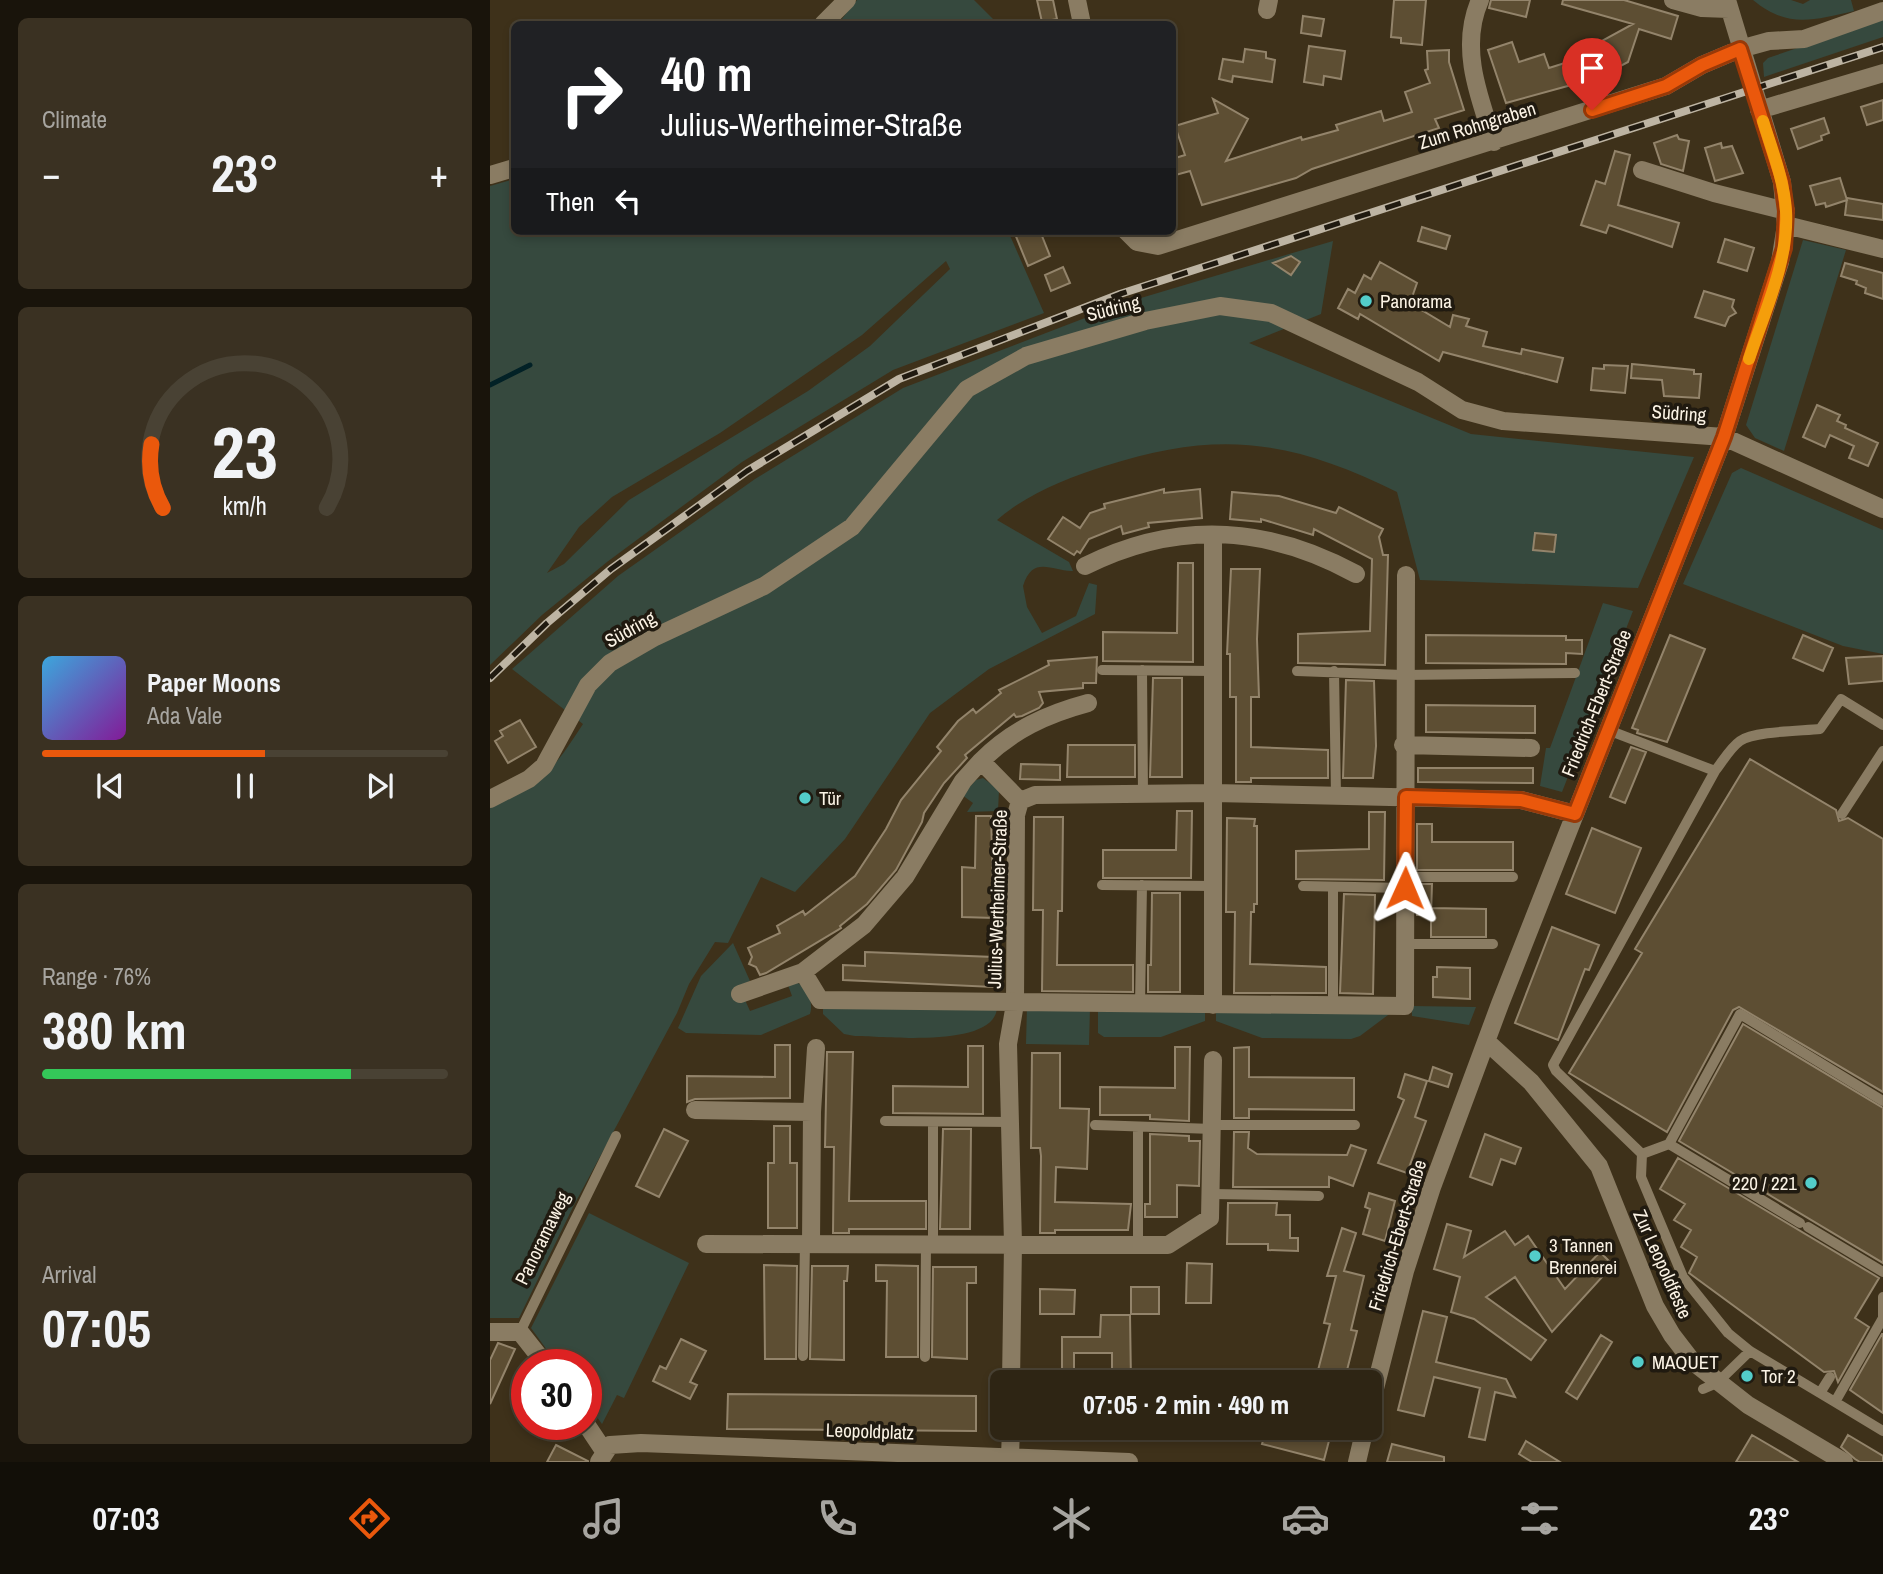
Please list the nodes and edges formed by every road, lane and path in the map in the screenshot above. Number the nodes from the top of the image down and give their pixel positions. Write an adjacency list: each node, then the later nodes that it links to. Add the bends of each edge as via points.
1 (847, 0): 7 (street)
2 (1077, 0): 8 (street)
3 (1480, 0): 12 (street, via 1471,53)
4 (1673, 0): 5 (street, via 1702,8)
5 (1728, 5): 9 (street, Friedrich-Ebert-Straße)
6 (1883, 11): 9 (street, Zum Rohngraben, via 1804,39)
7 (826, 21)
8 (1081, 21)
9 (1740, 49): 11 (street, Friedrich-Ebert-Straße); 12 (street, Zum Rohngraben, via 1666,86)
10 (1883, 74): 11 (street)
11 (1759, 110): 16 (street, Friedrich-Ebert-Straße, via 1782,182)
12 (1494, 142): 17 (street, Zum Rohngraben, via 1158,246 1137,243)
13 (511, 169): 15 (street)
14 (1642, 170): 16 (street)
15 (490, 175)
16 (1786, 218): 18 (street); 19 (street, Friedrich-Ebert-Straße, via 1780,262)
17 (1130, 235)
18 (1883, 249)
19 (1724, 437): 20 (street, Südring); 34 (street, Friedrich-Ebert-Straße); 44 (street, Südring, via 1503,421 1462,411 1418,382 1271,313 1220,306 1060,343 967,389 852,527 764,586 654,637 610,663 588,685 544,766)
20 (1883, 509)
21 (1213, 535): 22 (street, via 1148,541); 23 (street, via 1286,542); 27 (street)
22 (1085, 566)
23 (1356, 573)
24 (1406, 575): 31 (street)
25 (1102, 670): 26 (lane)
26 (1142, 670): 27 (lane); 41 (lane)
27 (1215, 671): 40 (street)
28 (1297, 671): 29 (lane)
29 (1334, 671): 31 (lane); 42 (lane)
30 (1576, 673): 31 (lane)
31 (1403, 676): 35 (street)
32 (1088, 703): 38 (street, via 1022,728)
33 (1883, 725): 39 (lane, via 1841,699 1820,729 1741,739)
34 (1608, 730): 39 (lane); 46 (street, Friedrich-Ebert-Straße)
35 (1403, 745): 36 (street); 43 (street)
36 (1531, 748)
37 (1883, 751): 47 (lane)
38 (981, 761): 45 (street); 57 (street, via 963,781 885,902 864,925)
39 (1715, 771): 78 (lane, via 1553,1065)
40 (1214, 793): 41 (street, Julius-Wertheimer-Straße); 42 (street, Julius-Wertheimer-Straße); 52 (street)
41 (1143, 794): 45 (street, Julius-Wertheimer-Straße, via 1035,795)
42 (1336, 796): 43 (street, Julius-Wertheimer-Straße)
43 (1406, 797): 46 (street, Julius-Wertheimer-Straße, via 1521,800); 49 (street)
44 (490, 799)
45 (1020, 800): 59 (street, Julius-Wertheimer-Straße, via 1016,815)
46 (1575, 814): 63 (street, Friedrich-Ebert-Straße)
47 (1842, 814)
48 (1513, 877): 49 (lane)
49 (1405, 883): 54 (lane); 55 (street)
50 (1102, 885): 51 (lane)
51 (1142, 886): 52 (lane); 60 (lane)
52 (1214, 886): 61 (street)
53 (1303, 886): 54 (lane)
54 (1333, 887): 62 (lane)
55 (1405, 944): 56 (lane); 62 (street, via 1405,1006)
56 (1493, 944)
57 (803, 972): 58 (street); 59 (street, via 820,1000)
58 (740, 993)
59 (1015, 1004): 60 (street); 71 (street, Julius-Wertheimer-Straße, via 1008,1044)
60 (1140, 1005): 61 (street)
61 (1213, 1005): 62 (street)
62 (1332, 1005)
63 (1486, 1042): 96 (street, Friedrich-Ebert-Straße, via 1432,1187); 98 (street, Zur Leopoldfeste, via 1531,1082 1599,1166 1654,1306)
64 (816, 1048): 68 (street)
65 (1213, 1060): 75 (street)
66 (1883, 1101): 77 (lane, via 1740,1014)
67 (695, 1110): 68 (street)
68 (812, 1112): 81 (street)
69 (885, 1121): 70 (lane)
70 (933, 1122): 71 (lane); 83 (lane)
71 (1011, 1122): 84 (street, Julius-Wertheimer-Straße)
72 (1095, 1125): 74 (lane)
73 (1354, 1125): 75 (lane)
74 (1138, 1126): 75 (lane); 85 (lane)
75 (1213, 1127): 79 (street)
76 (616, 1136): 90 (lane, Panoramaweg)
77 (1669, 1144): 78 (lane); 86 (lane)
78 (1642, 1154): 92 (lane, via 1641,1177 1683,1277 1728,1333)
79 (1212, 1194): 80 (lane); 85 (street, via 1207,1222 1168,1245)
80 (1319, 1196)
81 (808, 1243): 82 (street); 83 (street); 93 (lane)
82 (706, 1244)
83 (930, 1244): 84 (street); 94 (lane)
84 (1013, 1244): 85 (street); 95 (street, Julius-Wertheimer-Straße)
85 (1138, 1245)
86 (1883, 1272)
87 (1883, 1297): 88 (lane)
88 (1883, 1317): 100 (lane)
89 (490, 1332): 90 (street)
90 (520, 1332): 91 (street)
91 (533, 1349)
92 (1750, 1351): 98 (lane); 99 (lane)
93 (803, 1356)
94 (925, 1357)
95 (1011, 1370)
96 (1380, 1370)
97 (1830, 1377): 99 (lane)
98 (1710, 1386): 108 (street, Zur Leopoldfeste)
99 (1820, 1393): 100 (lane)
100 (1835, 1402): 101 (lane)
101 (1883, 1430)
102 (1011, 1440): 105 (street)
103 (1362, 1440): 107 (street)
104 (604, 1453): 105 (street, Leopoldplatz, via 641,1443)
105 (1012, 1459): 106 (street, Leopoldplatz)
106 (1129, 1462)
107 (1357, 1462)
108 (1844, 1462)

